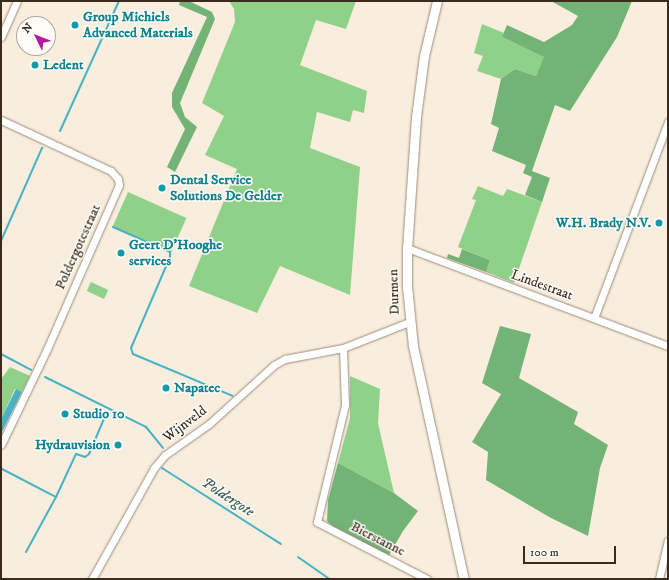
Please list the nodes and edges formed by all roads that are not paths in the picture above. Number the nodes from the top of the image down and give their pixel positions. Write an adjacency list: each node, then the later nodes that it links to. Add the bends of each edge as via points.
1 (17, 1): 3 (street)
2 (437, 1): 6 (street, Durmen, via 420,86)
3 (1, 37)
4 (1, 120): 11 (street, Poldergotestraat, via 111,171 118,178 119,185 47,349)
5 (668, 122): 7 (street)
6 (407, 248): 7 (street, Lindestraat); 8 (street, Durmen)
7 (594, 318): 9 (street, Lindestraat)
8 (409, 322): 10 (street, Wijnveld); 15 (street, Durmen)
9 (668, 346)
10 (343, 348): 13 (street, Wijnveld, via 285,359 274,365 209,424 166,455 154,468); 14 (street, Bierstanne, via 345,405 317,522)
11 (1, 445)
12 (668, 541): 16 (street)
13 (92, 579)
14 (427, 579)
15 (464, 579)
16 (659, 579)

